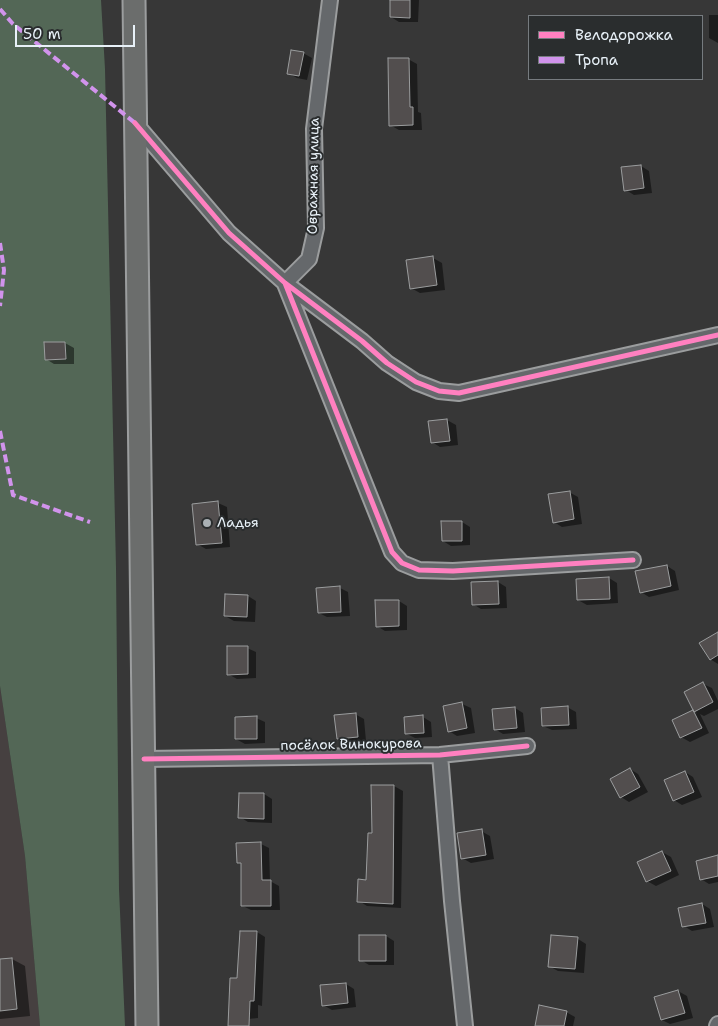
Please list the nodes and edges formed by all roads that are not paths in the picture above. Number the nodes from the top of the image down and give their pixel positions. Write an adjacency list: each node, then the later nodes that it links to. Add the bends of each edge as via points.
1 (134, 0): 3 (main road)
2 (330, 0): 4 (street, Овражная улица, via 314,129 316,228 309,259)
3 (136, 123): 4 (street, via 229,233); 9 (main road)
4 (285, 283): 5 (street, via 387,363 416,382 438,391 459,393); 6 (street, via 392,552 402,563 418,570 453,571)
5 (718, 335)
6 (634, 560)
7 (527, 746): 8 (street, посёлок Винокурова)
8 (440, 755): 9 (street, посёлок Винокурова); 11 (street, посёлок Винокурова)
9 (144, 759): 10 (main road)
10 (147, 1026)
11 (465, 1026)

